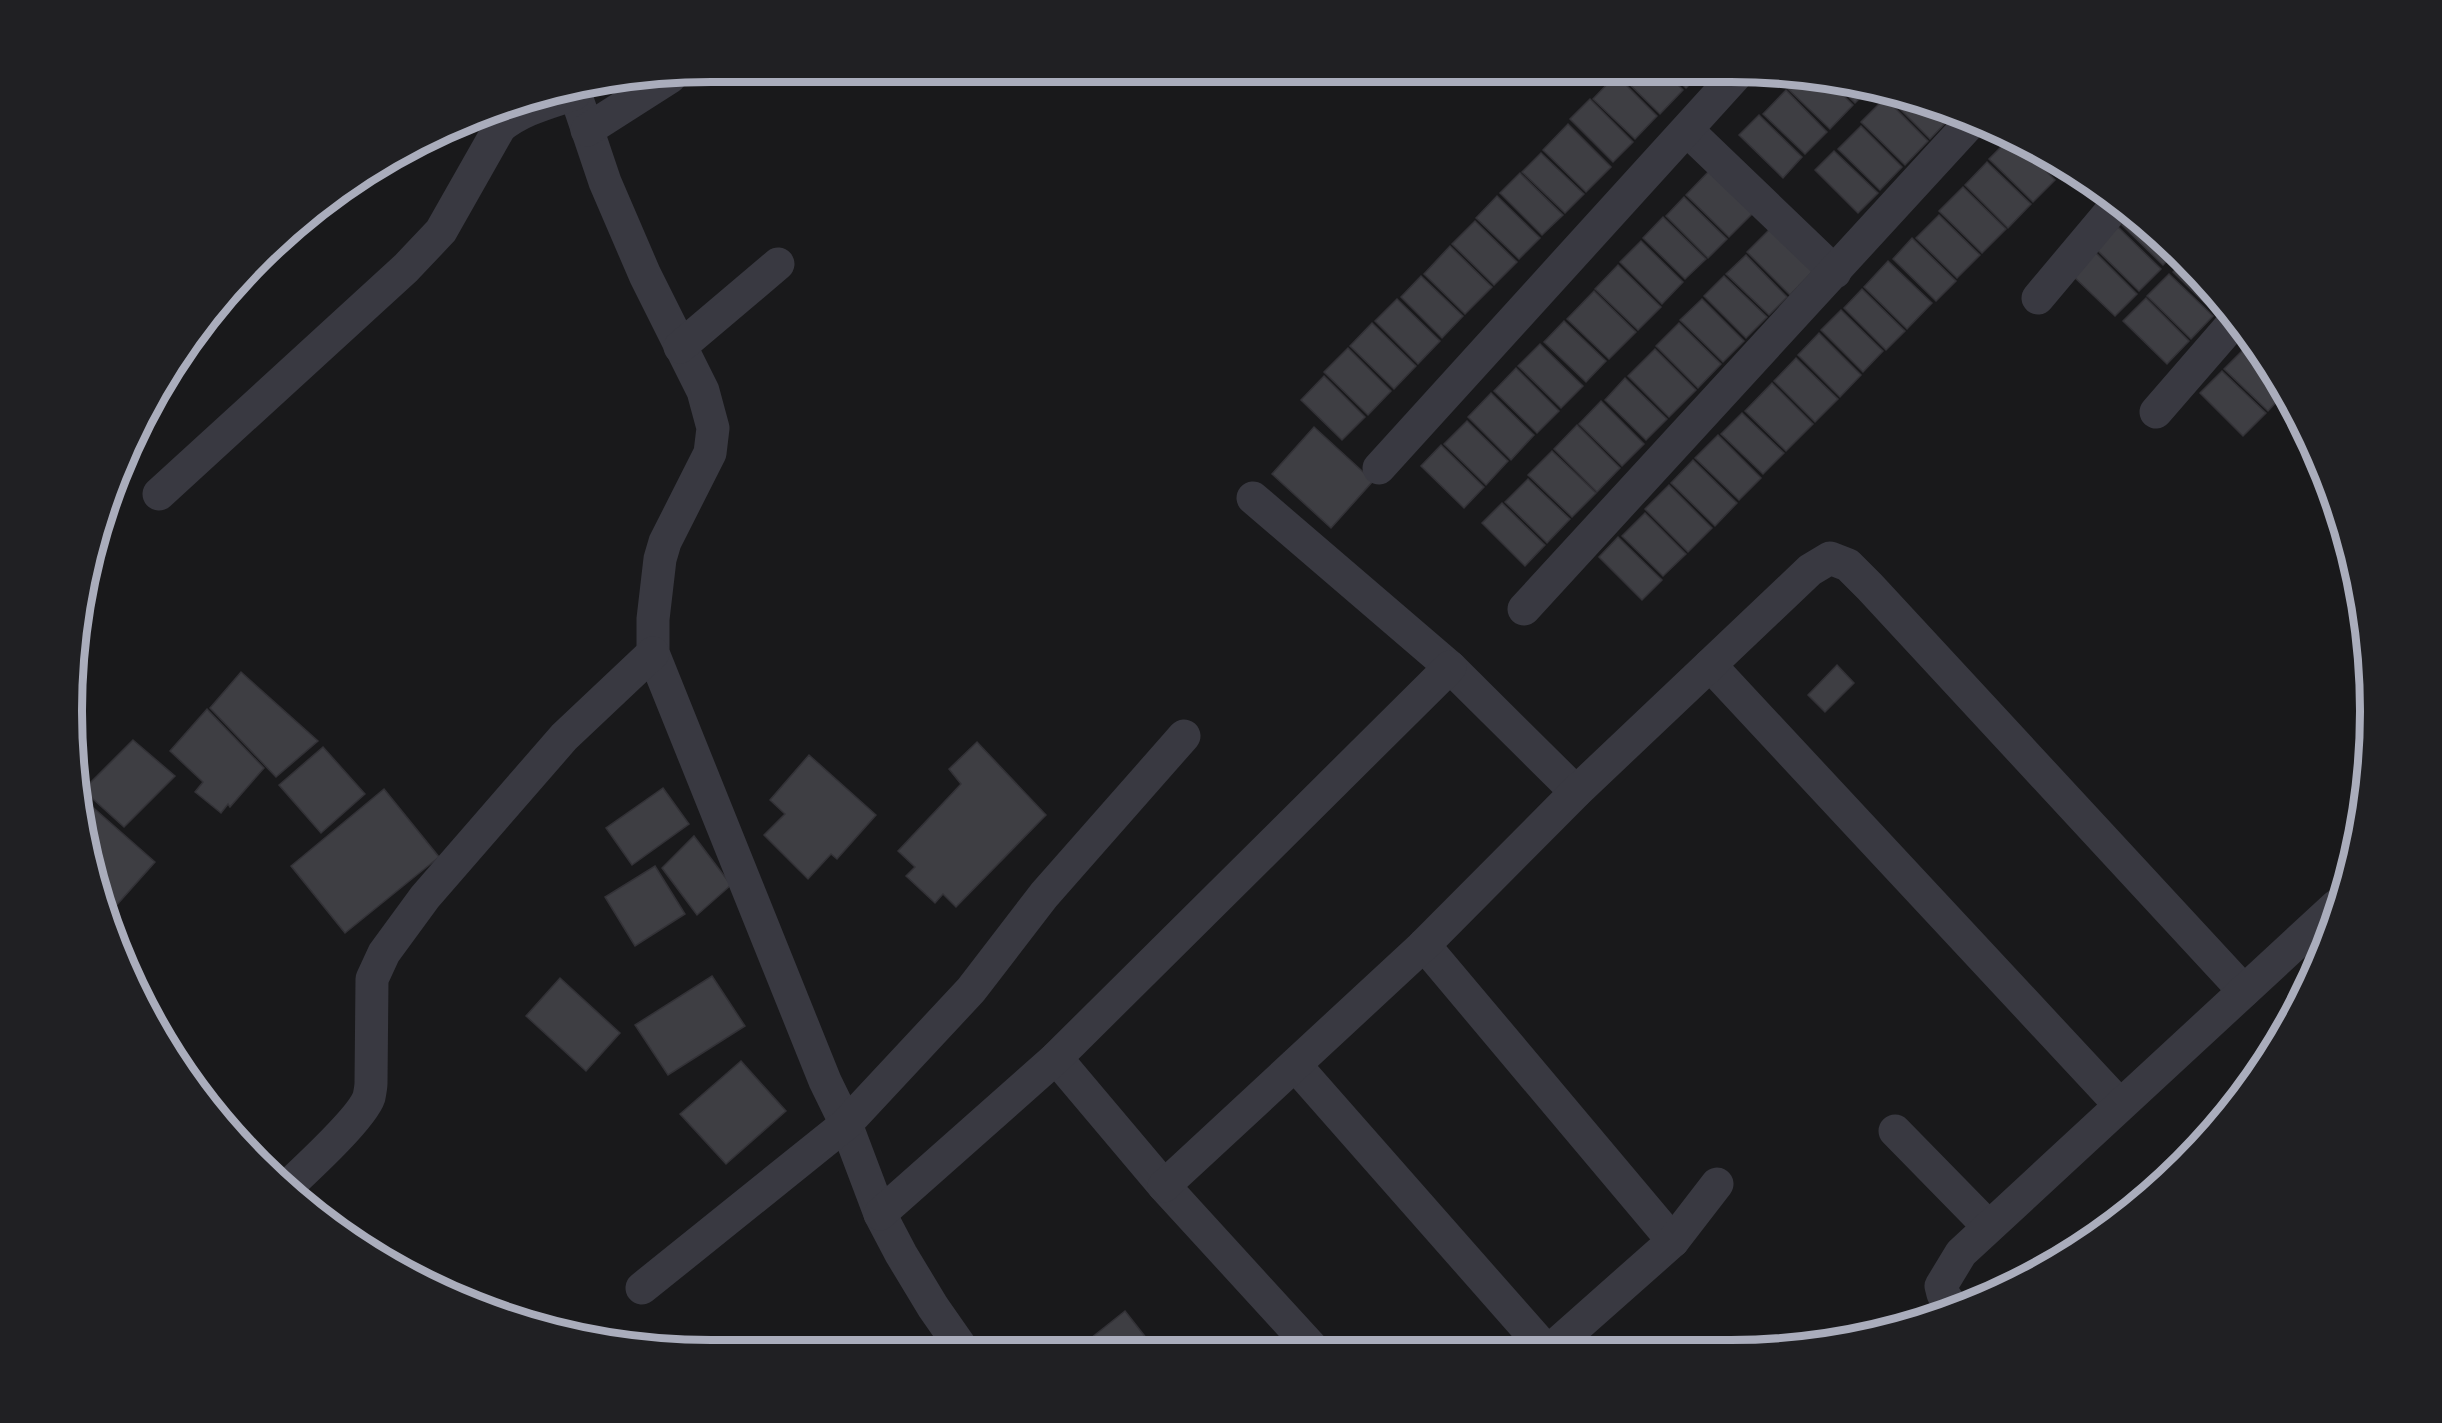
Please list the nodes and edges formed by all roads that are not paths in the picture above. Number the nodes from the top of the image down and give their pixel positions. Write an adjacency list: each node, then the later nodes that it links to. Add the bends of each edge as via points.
1 (1730, 82): 7 (street)
2 (657, 85): 6 (street)
3 (576, 98): 6 (street)
4 (524, 112): 16 (street, via 500,127 441,231 406,268)
5 (1965, 128): 10 (street)
6 (587, 130): 13 (street, via 605,182)
7 (1687, 130): 10 (street); 15 (street)
8 (2111, 211): 11 (street)
9 (778, 264): 13 (street)
10 (1834, 272): 18 (street)
11 (2038, 298)
12 (2229, 328): 14 (street)
13 (680, 347): 19 (street, via 702,391 713,441 665,542 653,619)
14 (2156, 412)
15 (1379, 468)
16 (159, 494)
17 (1253, 498): 21 (street)
18 (1524, 609)
19 (653, 653): 30 (street, via 825,1081); 32 (street, via 564,737 425,897 384,952 372,979 369,1097)
20 (1710, 665): 23 (street); 26 (street, via 1810,570 1830,558 1848,565); 29 (street)
21 (1450, 668): 23 (street); 27 (street)
22 (1184, 736): 30 (street, via 1044,895 971,990)
23 (1576, 792): 25 (street)
24 (2325, 916): 26 (street)
25 (1424, 945): 28 (street); 37 (street)
26 (2244, 991): 29 (street)
27 (1056, 1058): 34 (street); 35 (street)
28 (1296, 1065): 34 (street); 42 (street)
29 (2120, 1105): 36 (street)
30 (846, 1124): 35 (street); 38 (street)
31 (1896, 1131): 36 (street)
32 (294, 1181)
33 (1717, 1184): 37 (street)
34 (1164, 1186): 41 (street)
35 (880, 1214): 40 (street)
36 (1988, 1226): 39 (street, via 1961,1253 1941,1286)
37 (1672, 1241): 43 (street)
38 (642, 1288)
39 (1948, 1301)
40 (956, 1340)
41 (1305, 1340)
42 (1536, 1340)
43 (1561, 1340)

